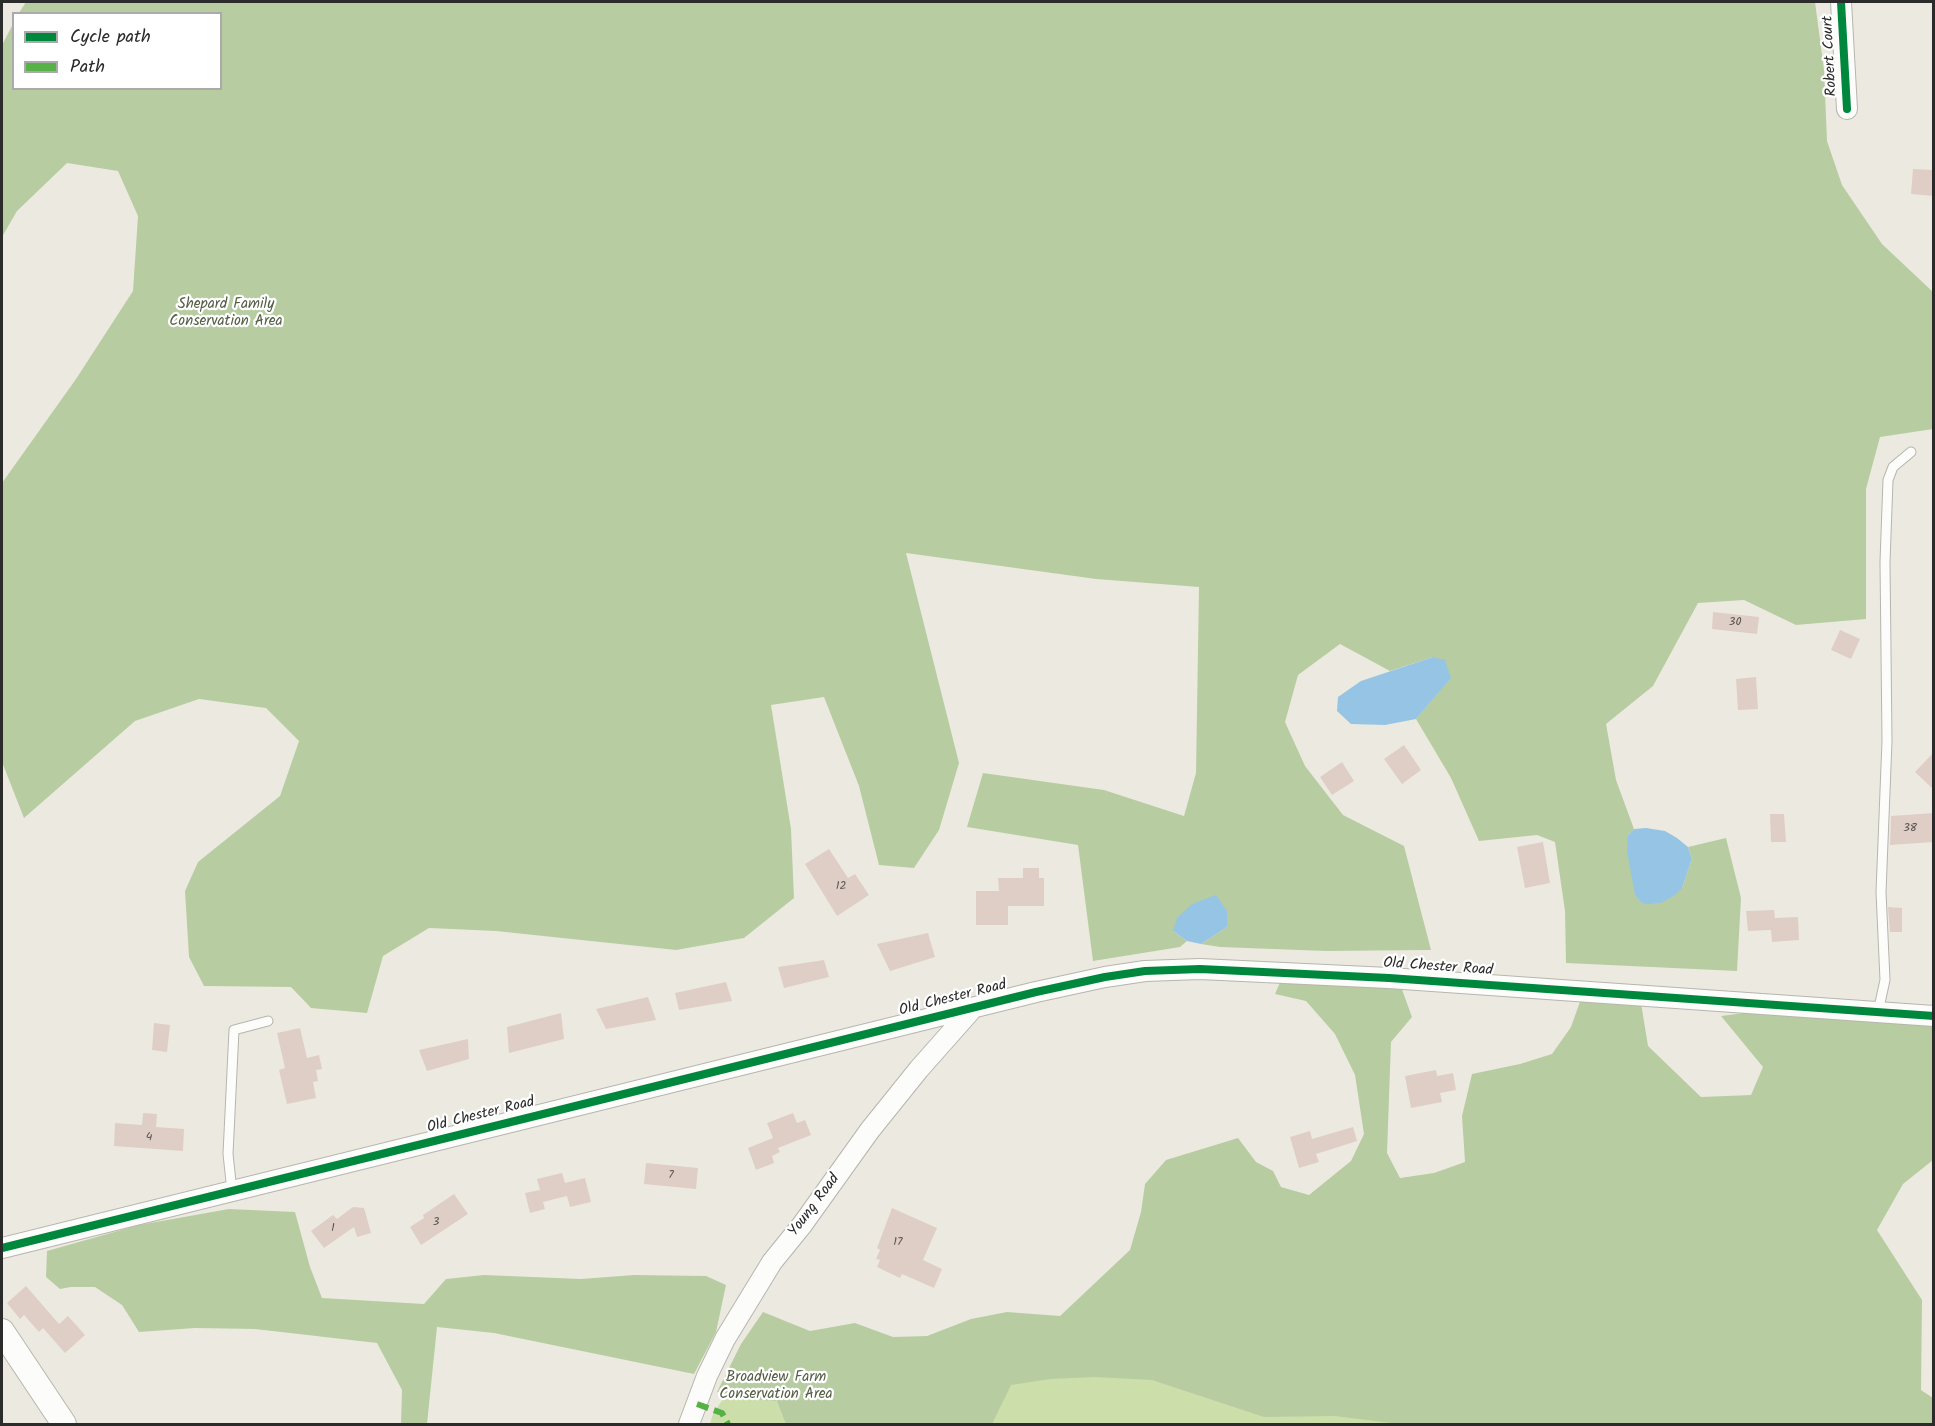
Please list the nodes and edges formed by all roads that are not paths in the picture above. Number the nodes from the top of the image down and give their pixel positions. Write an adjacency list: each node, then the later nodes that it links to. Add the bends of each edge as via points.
1 (1841, 2): 2 (street, Robert Court)
2 (1847, 109)
3 (1911, 452): 5 (lane, via 1893,467 1888,480 1887,741 1881,891 1885,980)
4 (973, 1008): 5 (street, Old Chester Road, via 1104,977 1182,969 1389,978); 8 (street, Old Chester Road); 12 (street, Young Road, via 870,1130 772,1262 725,1339)
5 (1878, 1012): 6 (street, Old Chester Road)
6 (1934, 1016)
7 (267, 1022): 8 (lane, via 234,1030 228,1154)
8 (232, 1191): 9 (street, Old Chester Road)
9 (2, 1248)
10 (2, 1331): 11 (street)
11 (64, 1425)
12 (689, 1425)

